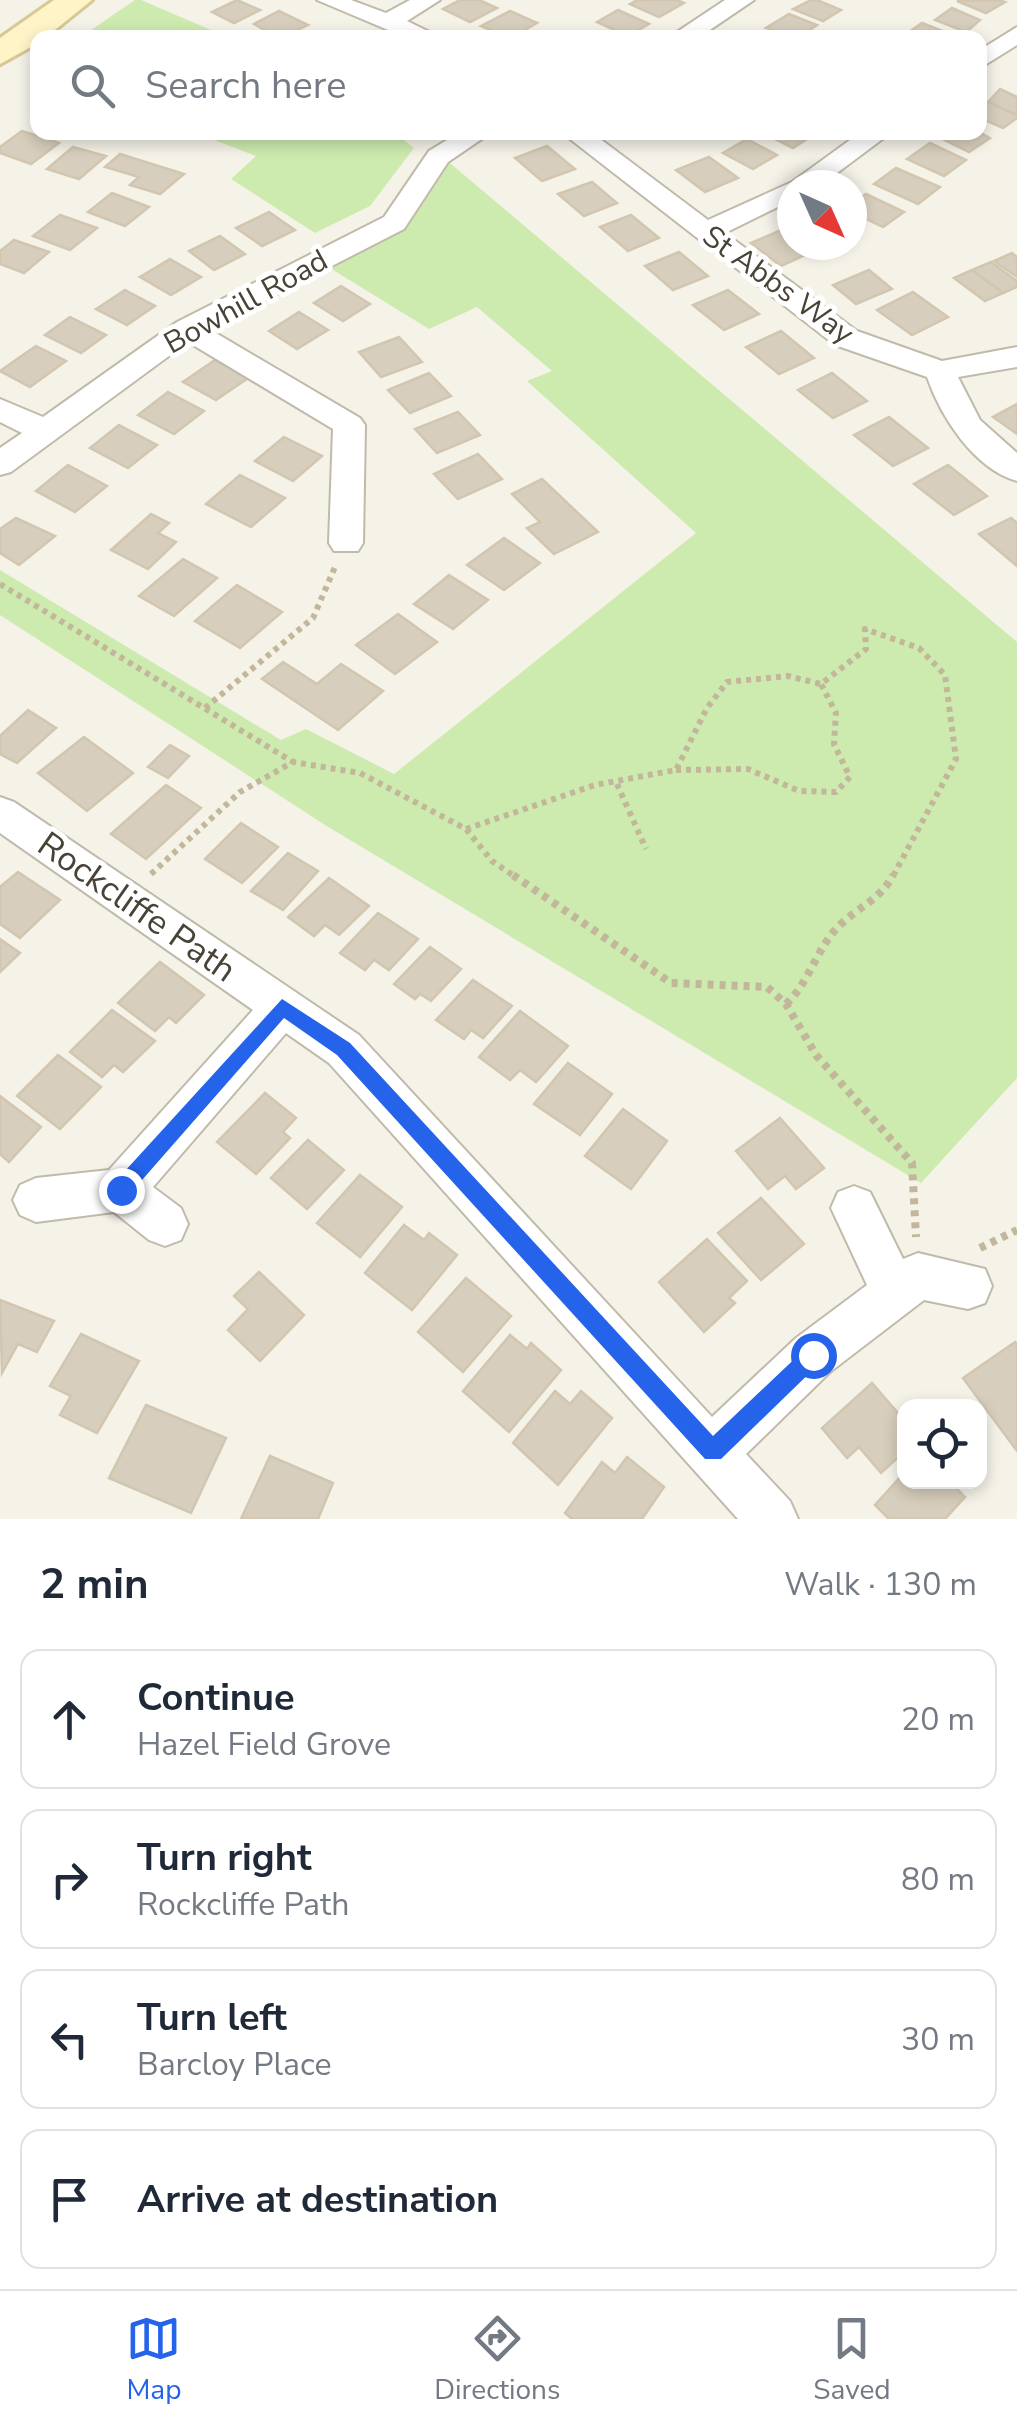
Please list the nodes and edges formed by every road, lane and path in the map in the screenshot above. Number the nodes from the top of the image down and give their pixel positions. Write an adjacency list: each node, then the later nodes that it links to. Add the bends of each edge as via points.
1 (76, 0): 7 (main road)
2 (108, 0): 8 (main road)
3 (329, 0): 6 (street)
4 (428, 0): 6 (street)
5 (742, 0): 10 (street)
6 (386, 23): 9 (street)
7 (34, 30)
8 (60, 30)
9 (407, 30)
10 (693, 30)
11 (30, 33): 14 (main road)
12 (1017, 34): 15 (street)
13 (30, 48): 16 (main road)
14 (0, 54)
15 (987, 56)
16 (0, 66)
17 (465, 140): 23 (street, Bowhill Road, via 438,157 394,223)
18 (584, 140): 22 (street, St Abbs Way)
19 (867, 140): 20 (street)
20 (824, 170)
21 (777, 197): 22 (street)
22 (704, 232): 25 (street, St Abbs Way, via 846,338)
23 (188, 329): 27 (street, Bowhill Road); 30 (street, via 349,425)
24 (1017, 357): 25 (street)
25 (940, 371): 29 (street, via 953,409 976,438)
26 (0, 409): 27 (street)
27 (44, 431): 28 (street, Bowhill Road)
28 (0, 464)
29 (1017, 470)
30 (346, 543): 33 (path, via 314,618)
31 (0, 584): 33 (path)
32 (821, 684): 35 (path, via 807,676 726,682 708,700 701,728); 35 (path, via 836,713 834,744 850,777 836,792 799,791 748,770); 41 (path, via 866,650 865,629 919,648 945,675 956,759 884,893 838,926)
33 (205, 708): 34 (path)
34 (294, 762): 38 (path, via 360,773); 40 (path, via 240,792)
35 (676, 770): 36 (path)
36 (617, 784): 38 (path, via 595,785); 39 (path)
37 (0, 813): 40 (street, Rockcliffe Path)
38 (466, 829): 41 (path, via 492,861 671,983 768,987)
39 (646, 849)
40 (124, 898): 42 (street, Rockcliffe Path)
41 (786, 1004): 47 (path, via 816,1055 912,1163)
42 (282, 1007): 43 (street); 49 (street, Rockcliffe Path, via 344,1049)
43 (121, 1190): 44 (street); 46 (street)
44 (36, 1200)
45 (854, 1208): 47 (street)
46 (165, 1224)
47 (906, 1285): 48 (street); 49 (street, via 813,1355)
48 (968, 1286)
49 (713, 1451): 50 (street, Rockcliffe Path)
50 (772, 1519)

